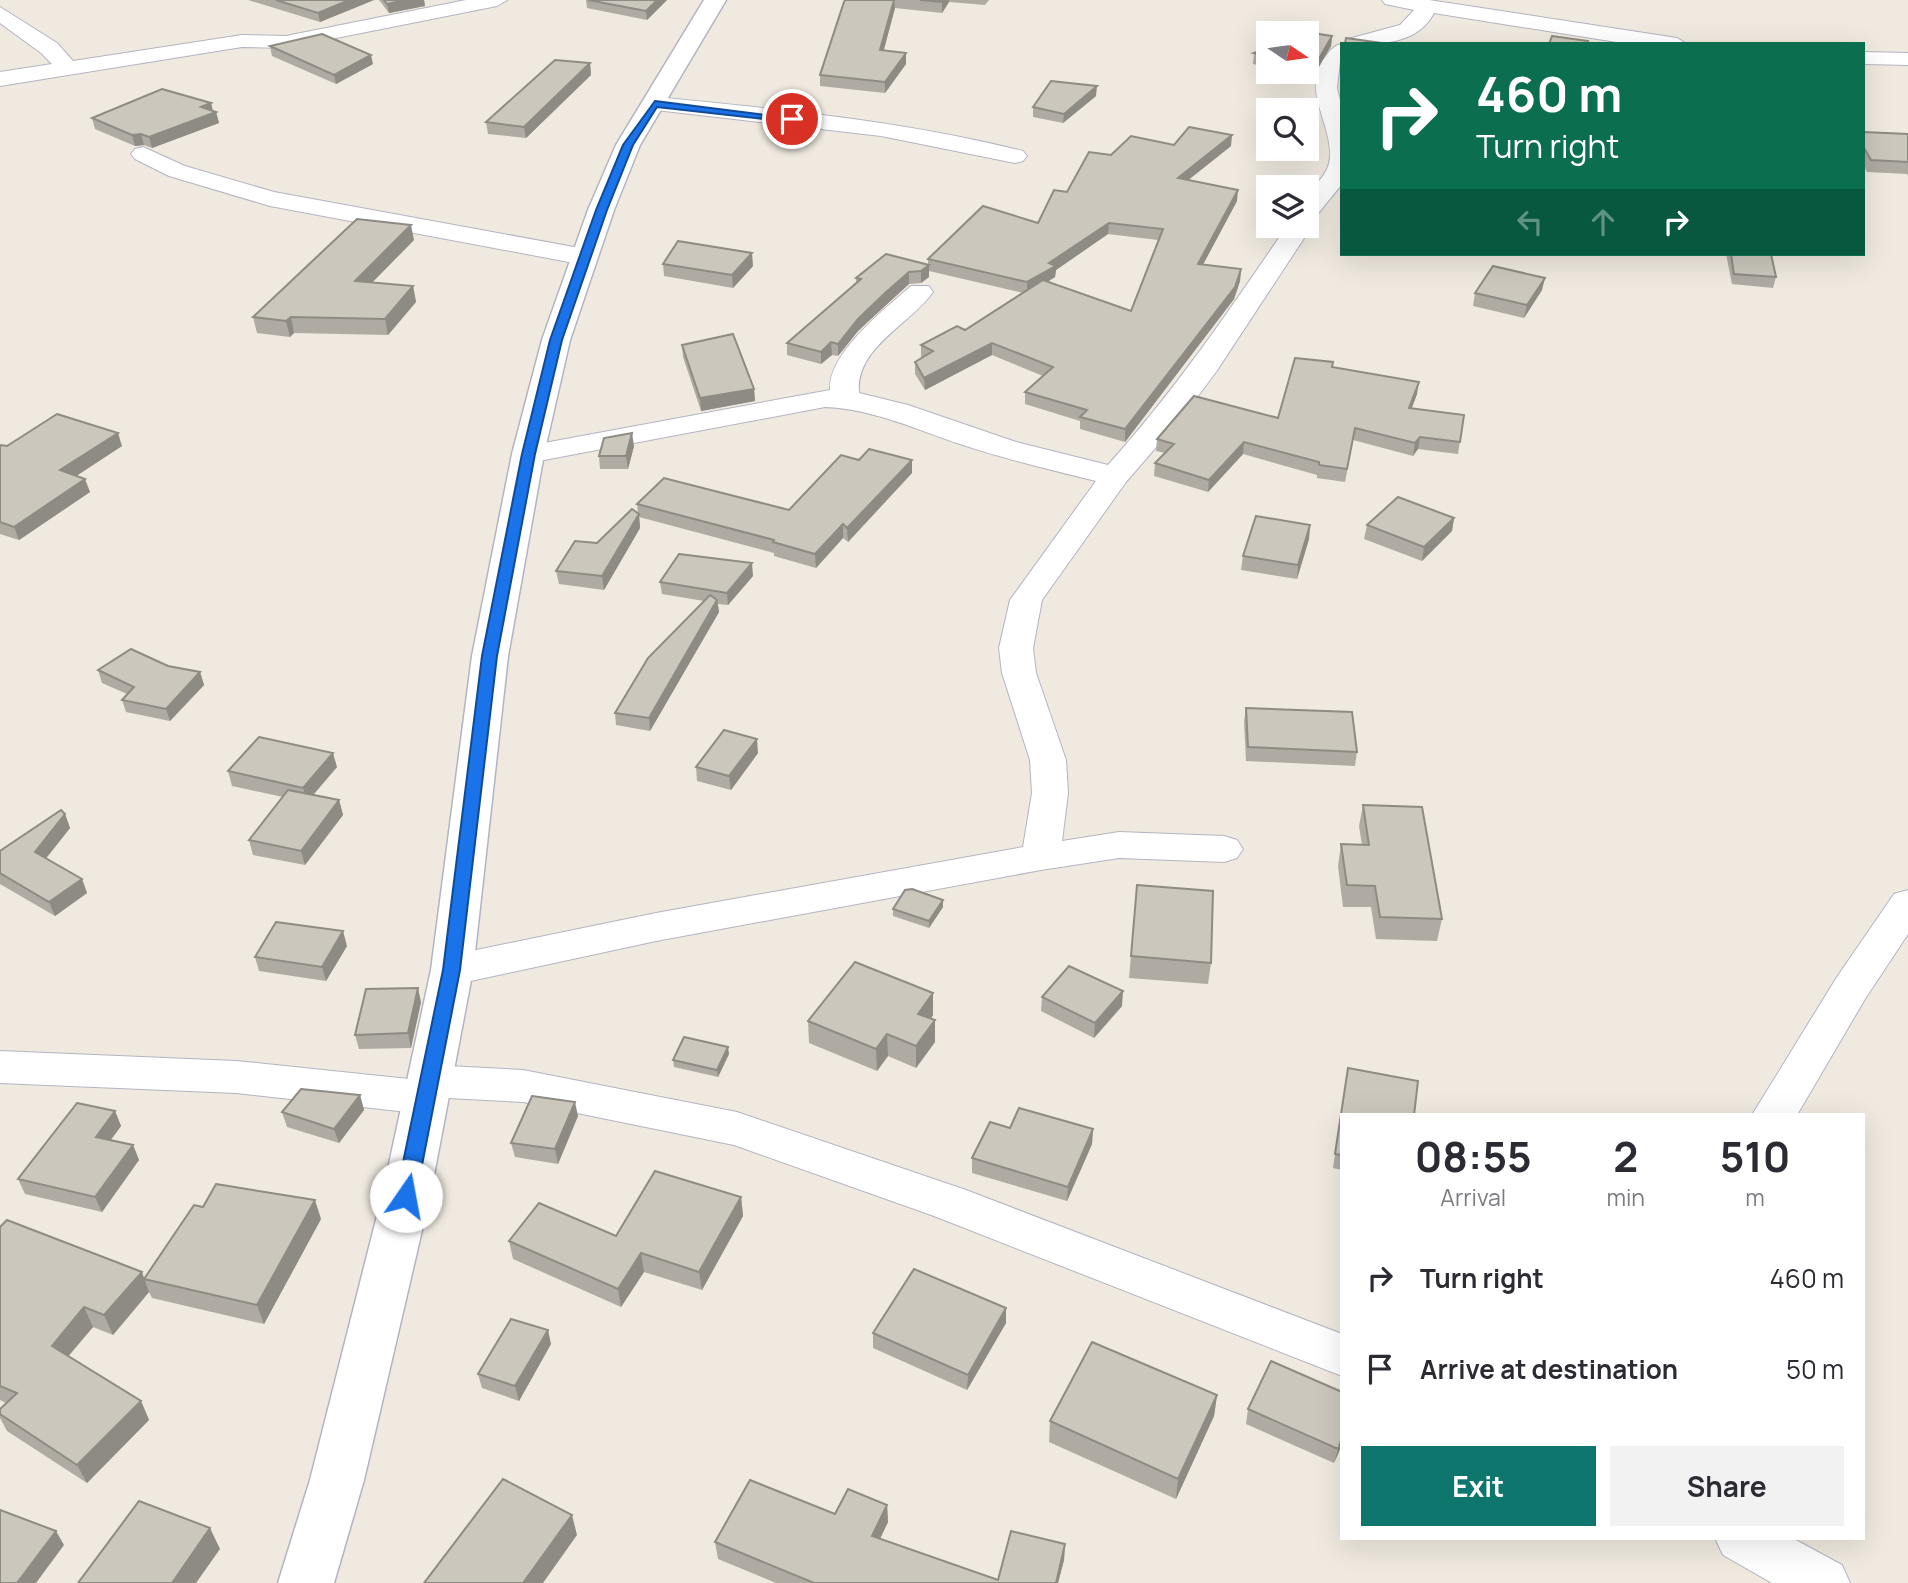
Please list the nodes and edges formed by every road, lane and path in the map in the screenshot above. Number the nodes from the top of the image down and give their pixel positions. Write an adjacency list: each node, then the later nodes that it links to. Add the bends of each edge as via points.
1 (497, 0): 11 (street, via 286,42 242,41)
2 (711, 0): 13 (street)
3 (1392, 0): 4 (street)
4 (1426, 6): 6 (street, via 1424,17 1416,24); 7 (street)
5 (0, 13): 11 (street, via 49,48)
6 (1365, 42)
7 (1664, 42)
8 (1340, 52): 14 (street, via 1326,72 1325,88)
9 (1865, 58): 10 (street)
10 (1908, 59)
11 (68, 68): 12 (street)
12 (0, 79)
13 (655, 104): 16 (street, via 958,141); 20 (street, via 628,145)
14 (1340, 140)
15 (143, 153): 20 (street, via 177,171 270,199)
16 (1015, 156)
17 (1340, 165): 18 (street)
18 (1319, 198)
19 (1291, 238): 24 (street, via 1173,411)
20 (585, 257): 23 (street, via 556,340)
21 (920, 292): 22 (street, via 877,332 855,361 844,378)
22 (845, 398): 23 (street); 24 (street, via 877,404 1027,456)
23 (528, 454): 28 (street, via 490,656)
24 (1115, 476): 26 (street, via 1026,600 1016,648 1019,673 1048,760 1051,793)
25 (1224, 849): 26 (street, via 1119,845)
26 (1041, 857): 28 (street, via 656,927)
27 (1908, 904): 31 (street)
28 (452, 970): 30 (street)
29 (0, 1067): 30 (street)
30 (428, 1089): 32 (street, via 523,1086 737,1129 950,1203); 34 (street, via 337,1480)
31 (1775, 1113)
32 (1340, 1354)
33 (1745, 1540): 35 (street)
34 (306, 1583)
35 (1823, 1583)

